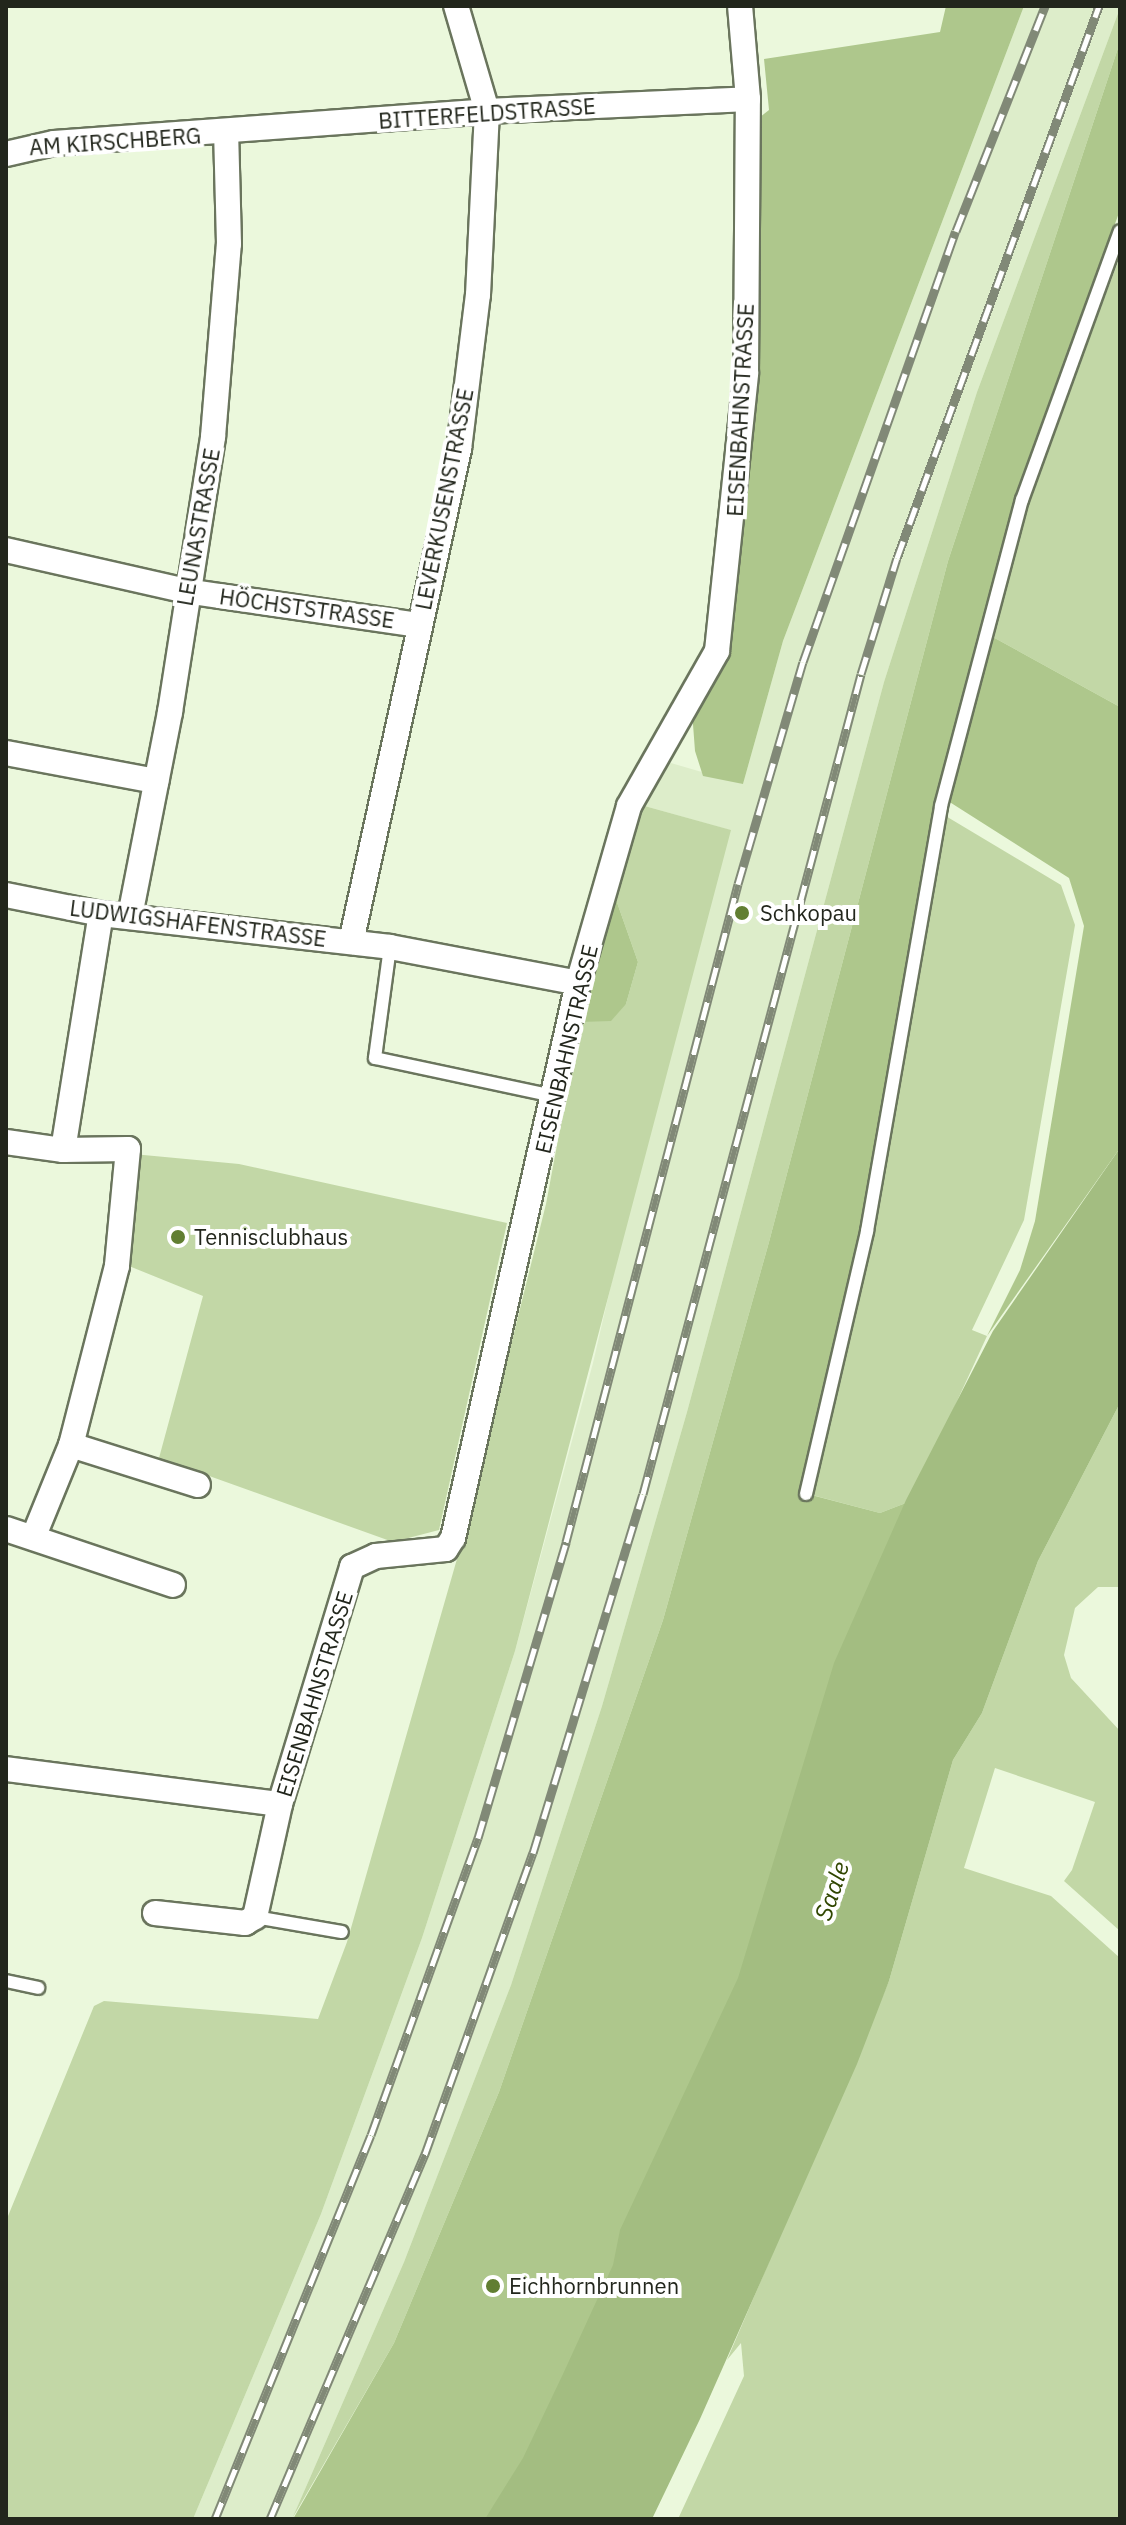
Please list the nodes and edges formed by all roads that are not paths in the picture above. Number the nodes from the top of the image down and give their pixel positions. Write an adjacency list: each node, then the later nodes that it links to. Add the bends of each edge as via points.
1 (456, 6): 4 (street, LEVERKUSENSTRASSE)
2 (740, 6): 3 (street, EISENBAHNSTRASSE)
3 (748, 99): 4 (street, BITTERFELDSTRASSE); 18 (street, EISENBAHNSTRASSE, via 746,373 717,651 629,806)
4 (487, 111): 5 (street, BITTERFELDSTRASSE); 10 (street, LEVERKUSENSTRASSE, via 478,295 459,449)
5 (226, 133): 6 (street, AM KIRSCHBERG, via 54,143); 9 (street, LEUNASTRASSE, via 229,244 213,437)
6 (6, 154)
7 (1120, 231): 24 (lane, via 1022,500 941,806 867,1231)
8 (6, 550): 9 (street, HÖCHSTSTRASSE)
9 (186, 591): 10 (street, HÖCHSTSTRASSE); 12 (street, LEUNASTRASSE)
10 (420, 625): 16 (street, LEVERKUSENSTRASSE)
11 (6, 753): 12 (street)
12 (156, 781): 15 (street, LEUNASTRASSE)
13 (6, 895): 14 (street, LUDWIGSHAFENSTRASSE)
14 (101, 914): 15 (street, LUDWIGSHAFENSTRASSE); 21 (street)
15 (130, 916): 16 (street, LUDWIGSHAFENSTRASSE)
16 (351, 942): 17 (street, LUDWIGSHAFENSTRASSE)
17 (390, 947): 18 (street, LUDWIGSHAFENSTRASSE); 19 (lane, via 375,1058)
18 (578, 983): 19 (street, EISENBAHNSTRASSE)
19 (554, 1096): 29 (street, EISENBAHNSTRASSE, via 453,1538 446,1549 376,1556 352,1567)
20 (6, 1142): 21 (street)
21 (63, 1150): 22 (street, via 128,1149 117,1266)
22 (71, 1445): 23 (street); 26 (street)
23 (198, 1485)
24 (806, 1494)
25 (6, 1529): 26 (street)
26 (33, 1538): 27 (street)
27 (173, 1585)
28 (6, 1769): 29 (street)
29 (280, 1804): 31 (street, EISENBAHNSTRASSE)
30 (155, 1913): 31 (street, via 245,1923)
31 (255, 1917): 32 (lane)
32 (342, 1932)
33 (6, 1981): 34 (lane)
34 (38, 1988)

